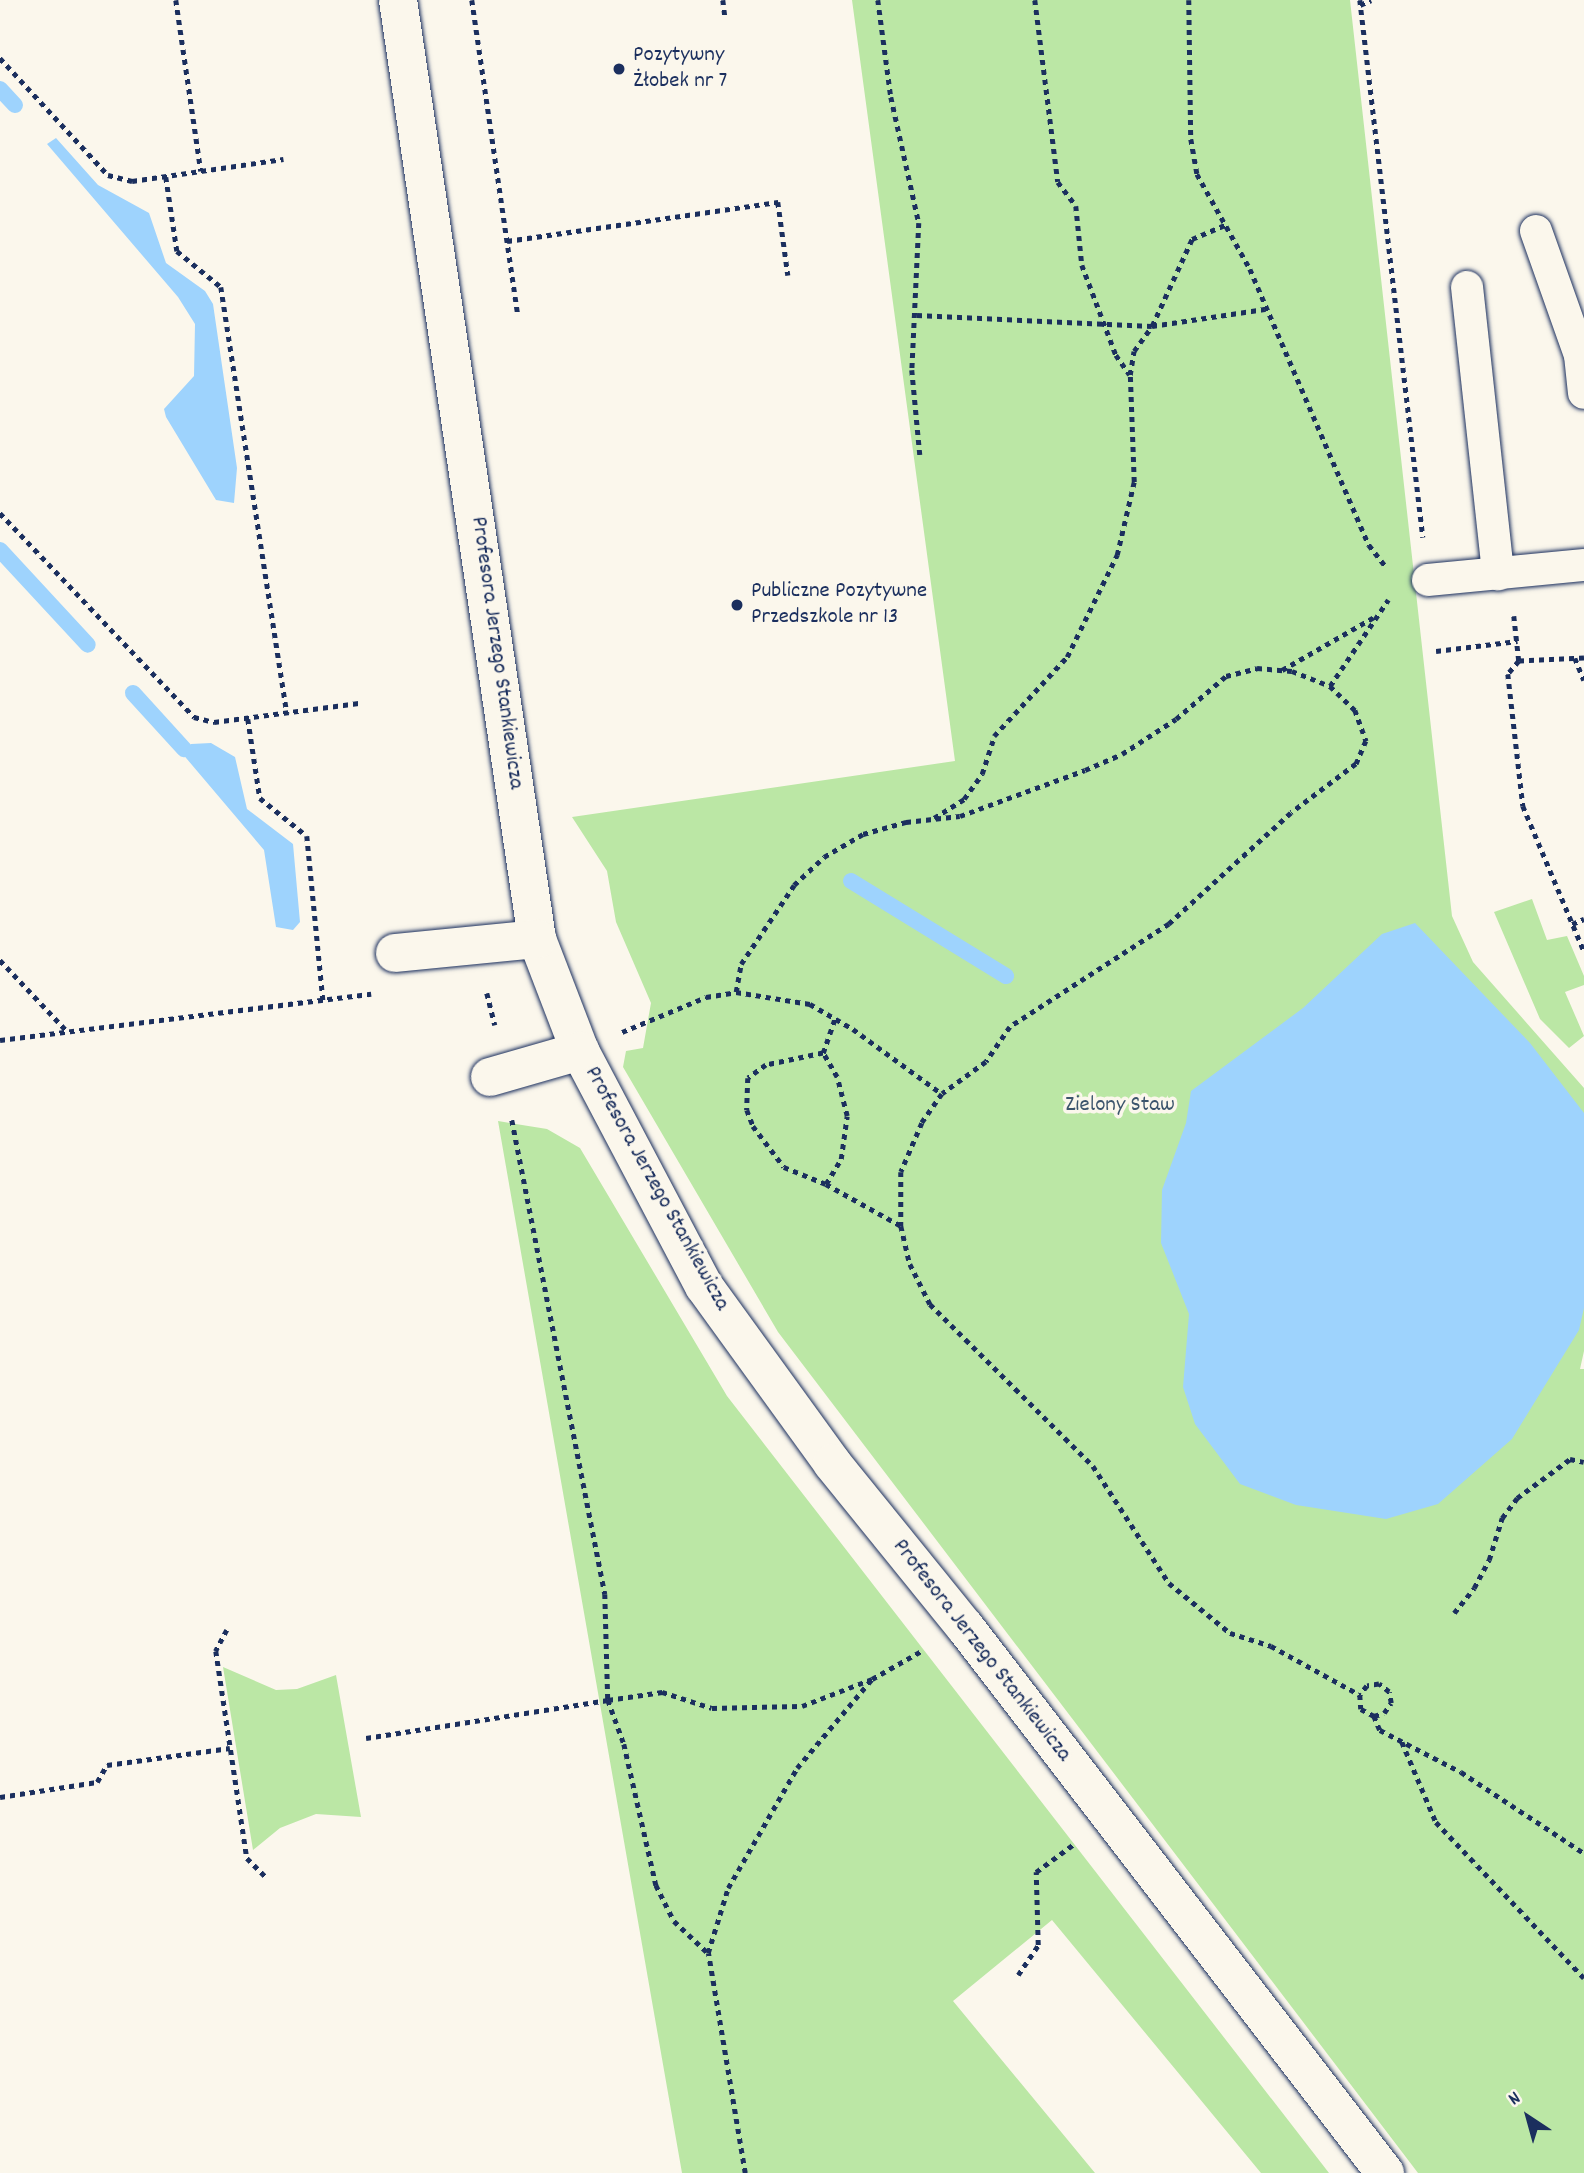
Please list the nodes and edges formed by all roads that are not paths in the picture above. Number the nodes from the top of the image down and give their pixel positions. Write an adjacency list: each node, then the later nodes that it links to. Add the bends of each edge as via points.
1 (398, 0): 8 (street, Profesora Jerzego Stankiewicza)
2 (1535, 231): 4 (lane, via 1580,355)
3 (1467, 288): 6 (lane)
4 (1584, 393)
5 (1584, 565): 6 (lane)
6 (1498, 574): 7 (lane)
7 (1428, 580)
8 (537, 939): 9 (street); 10 (street, Profesora Jerzego Stankiewicza)
9 (395, 953)
10 (580, 1051): 11 (street); 12 (street, Profesora Jerzego Stankiewicza, via 704,1286 832,1463 965,1627)
11 (490, 1077)
12 (1385, 2173)

